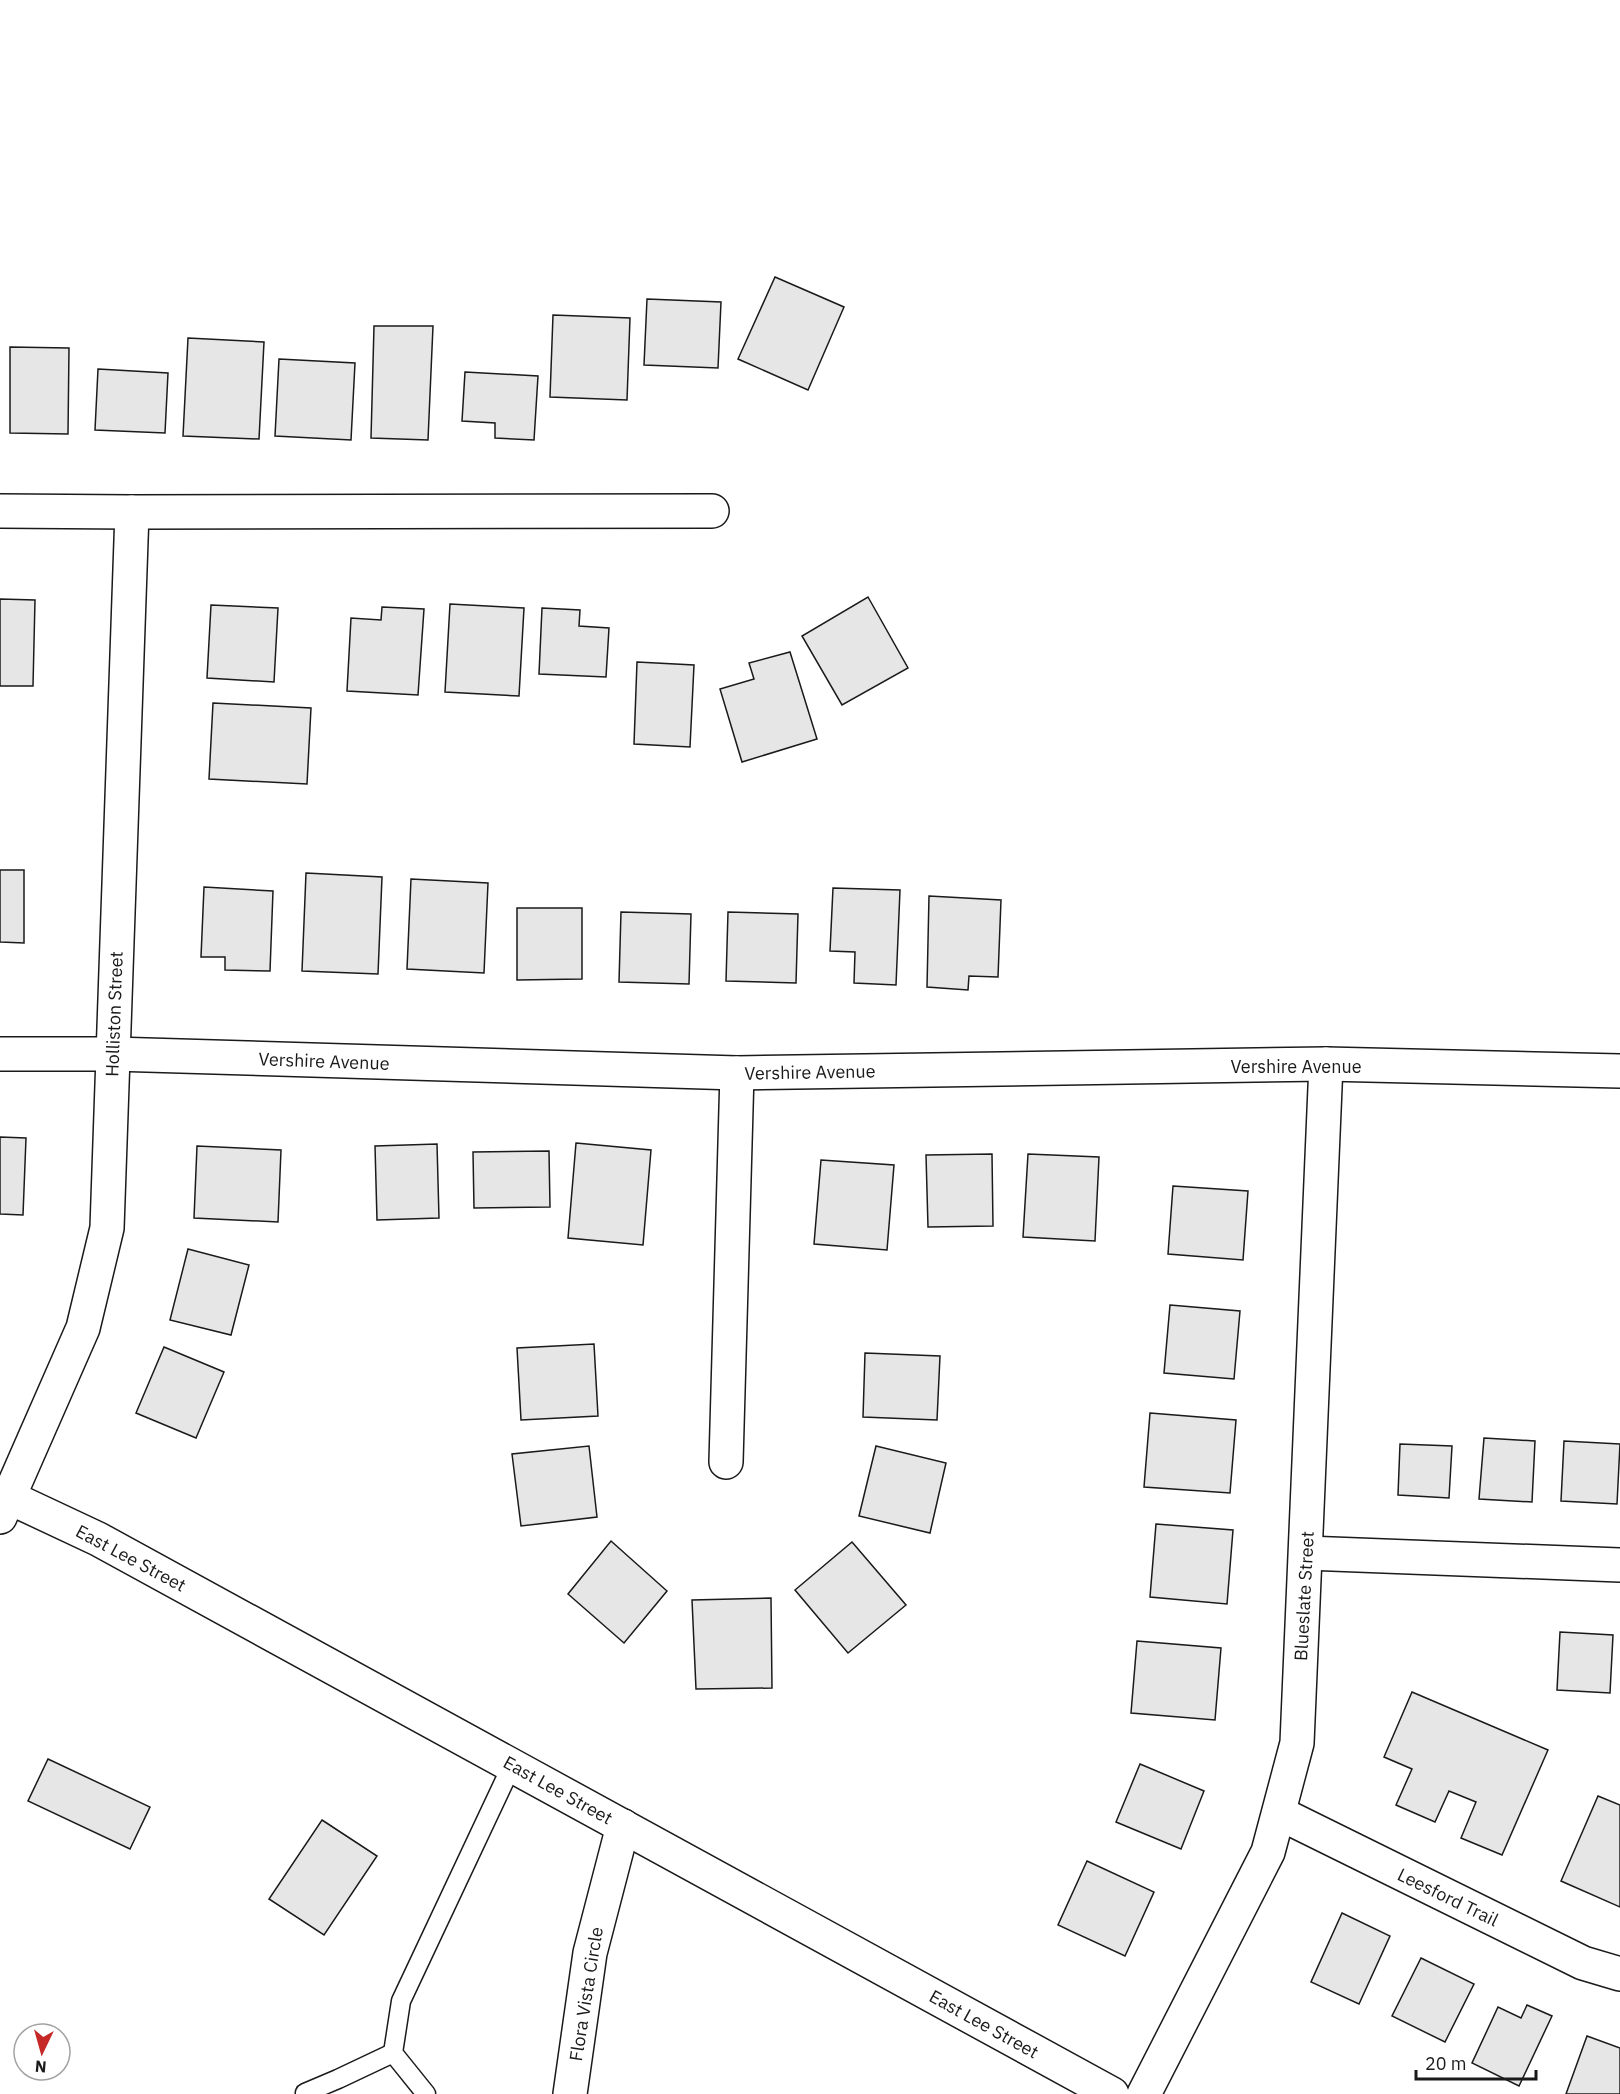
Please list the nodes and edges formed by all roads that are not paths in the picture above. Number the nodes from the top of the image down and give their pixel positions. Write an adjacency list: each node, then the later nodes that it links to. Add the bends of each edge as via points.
1 (0, 511): 3 (street)
2 (712, 511): 3 (street)
3 (132, 512): 5 (street, Holliston Street)
4 (0, 1054): 5 (street, Vershire Avenue)
5 (113, 1054): 8 (street, Vershire Avenue); 10 (street, Holliston Street, via 107,1228 97,1273 83,1328)
6 (1326, 1065): 7 (street, Vershire Avenue); 8 (street, Vershire Avenue); 11 (street, Blueslate Street)
7 (1620, 1071)
8 (737, 1073): 9 (street)
9 (726, 1462)
10 (3, 1502): 13 (street, East Lee Street, via 98,1539)
11 (1306, 1553): 12 (street); 14 (street, Blueslate Street, via 1297,1743)
12 (1620, 1565)
13 (512, 1765): 15 (street, East Lee Street); 17 (lane, via 401,2001)
14 (1279, 1813): 16 (street, Leesford Trail, via 1583,1963); 22 (street, Blueslate Street, via 1268,1852)
15 (623, 1826): 20 (street, Flora Vista Circle, via 590,1953); 21 (street, East Lee Street)
16 (1620, 1974)
17 (393, 2053): 18 (lane); 19 (lane)
18 (305, 2093)
19 (426, 2094)
20 (570, 2094)
21 (1112, 2094)
22 (1144, 2094)

